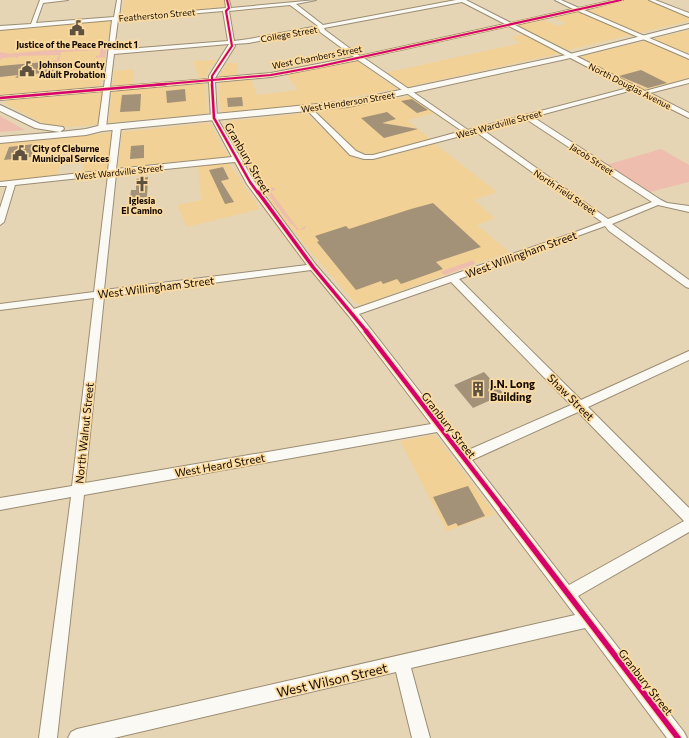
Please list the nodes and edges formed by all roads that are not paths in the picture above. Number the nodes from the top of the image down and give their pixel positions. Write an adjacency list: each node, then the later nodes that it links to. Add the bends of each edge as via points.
1 (66, 0): 9 (street)
2 (119, 0): 14 (street)
3 (227, 0): 11 (street)
4 (314, 0): 10 (street, Featherston Street)
5 (463, 0): 15 (street, North Douglas Avenue); 19 (street, College Street)
6 (557, 0): 12 (street)
7 (621, 0): 12 (street, West Chambers Street)
8 (651, 0): 13 (street)
9 (41, 1): 16 (street)
10 (292, 4): 11 (street, Featherston Street); 19 (street)
11 (227, 9): 14 (street, Featherston Street); 21 (street)
12 (579, 9): 15 (street, West Chambers Street); 20 (street)
13 (689, 15)
14 (116, 18): 16 (street, Featherston Street); 22 (street)
15 (510, 24): 23 (street, North Douglas Avenue); 25 (street, West Chambers Street)
16 (33, 25): 18 (street, Featherston Street)
17 (689, 26): 20 (main road, West Henderson Street)
18 (0, 28)
19 (321, 28): 21 (street, College Street); 25 (street)
20 (642, 37): 23 (main road, West Henderson Street); 24 (street)
21 (232, 43): 22 (street, College Street); 26 (street, via 231,50 213,72)
22 (111, 52): 29 (street)
23 (571, 55): 28 (street, North Douglas Avenue); 30 (main road, West Henderson Street)
24 (689, 57)
25 (358, 58): 26 (street, West Chambers Street, via 271,75); 30 (street)
26 (212, 80): 29 (street, West Chambers Street); 38 (street)
27 (689, 81): 31 (street)
28 (634, 88): 31 (street, North Douglas Avenue); 36 (street, West Wardville Street)
29 (107, 89): 33 (street, West Chambers Street); 40 (street)
30 (408, 92): 35 (main road, West Henderson Street); 42 (street)
31 (644, 93): 37 (street, North Douglas Avenue)
32 (0, 98): 33 (street, West Chambers Street)
33 (11, 98): 34 (street, via 3,102)
34 (0, 108): 40 (main road, via 43,128)
35 (309, 109): 38 (main road, West Henderson Street); 42 (street, West Wardville Street, via 353,153 364,157 373,157)
36 (527, 116): 41 (street, West Wardville Street); 48 (street, Jacob Street)
37 (689, 116)
38 (214, 118): 39 (main road, West Henderson Street); 44 (street, Granbury Street)
39 (117, 127): 40 (main road, West Henderson Street); 45 (street, North Walnut Street)
40 (102, 128): 43 (main road, West Henderson Street, via 86,132)
41 (476, 129): 42 (street, West Wardville Street); 51 (street, North Field Street, via 603,218)
42 (467, 132)
43 (0, 140)
44 (237, 159): 45 (street, West Wardville Street); 52 (street, Granbury Street, via 254,189)
45 (112, 172): 46 (street, West Wardville Street); 55 (street, North Walnut Street)
46 (12, 183): 47 (street, West Wardville Street); 50 (street)
47 (0, 184)
48 (658, 202): 49 (street); 51 (street, West Willingham Street)
49 (689, 209)
50 (0, 222)
51 (606, 223): 53 (street, West Willingham Street, via 474,272); 54 (street, North Field Street)
52 (313, 267): 55 (street, West Willingham Street); 57 (street, Granbury Street)
53 (452, 277): 57 (street, West Willingham Street); 59 (street, Shaw Street)
54 (689, 285)
55 (100, 294): 56 (street, West Willingham Street); 62 (street, North Walnut Street)
56 (0, 307)
57 (352, 313): 60 (street, Granbury Street)
58 (689, 355): 59 (street)
59 (580, 406): 61 (street); 64 (street, Shaw Street)
60 (440, 427): 61 (street, Granbury Street); 62 (street, West Heard Street)
61 (463, 458): 66 (street, Granbury Street)
62 (78, 490): 63 (street, West Heard Street); 69 (street, North Walnut Street)
63 (0, 504)
64 (689, 517)
65 (689, 525): 66 (street)
66 (567, 594): 67 (street, Granbury Street)
67 (586, 620): 68 (street, West Wilson Street); 72 (street, Granbury Street)
68 (402, 664): 70 (street, West Wilson Street); 71 (street)
69 (48, 738)
70 (77, 738)
71 (421, 738)
72 (678, 738)

